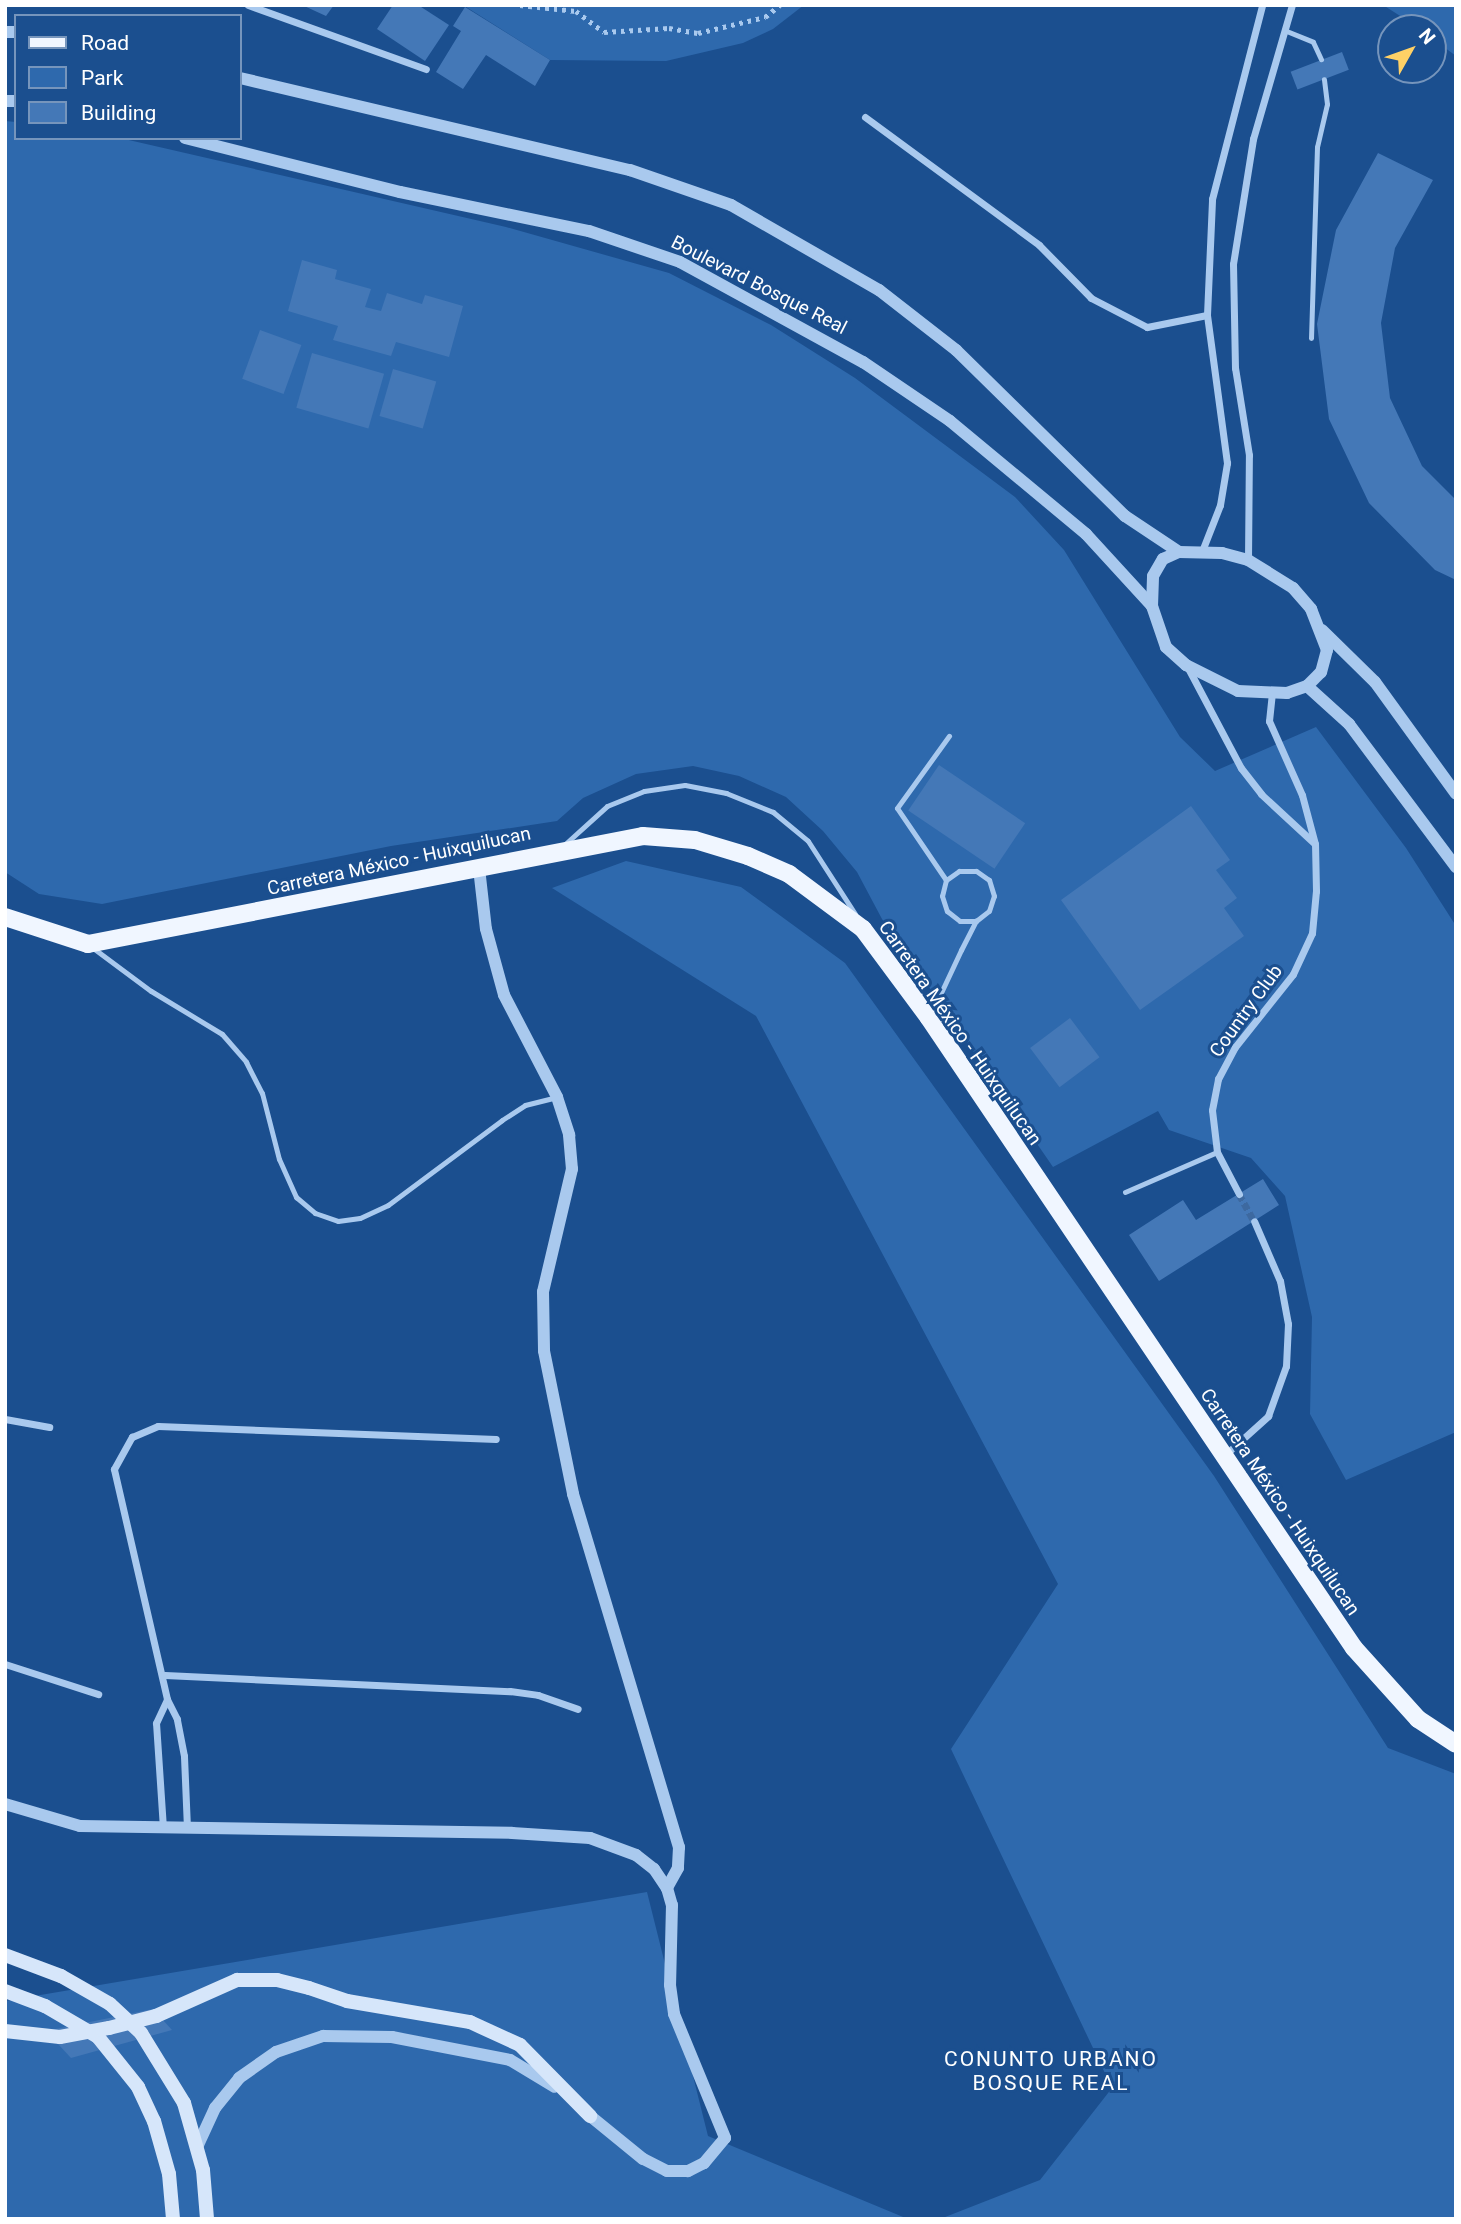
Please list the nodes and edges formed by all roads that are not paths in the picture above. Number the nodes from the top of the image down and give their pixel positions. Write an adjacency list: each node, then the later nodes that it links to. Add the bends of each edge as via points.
1 (248, 5): 6 (street)
2 (1262, 5): 11 (street, via 1212,199)
3 (1292, 5): 4 (street)
4 (1284, 30): 5 (lane, via 1313,42); 15 (street, via 1253,139 1233,264 1235,368 1249,455)
5 (1321, 59)
6 (426, 69)
7 (242, 78): 14 (street, via 630,170 731,205 879,290 956,350 1125,516)
8 (1324, 79): 12 (lane, via 1327,104 1317,147)
9 (865, 117): 11 (street, via 1039,245 1091,298 1147,327)
10 (193, 140): 16 (street, Boulevard Bosque Real, via 400,192 589,231 680,262 863,362 950,421 1086,534)
11 (1207, 315): 13 (street, via 1227,463 1220,505)
12 (1311, 338)
13 (1202, 551): 14 (street); 15 (street)
14 (1179, 552): 16 (street, via 1163,559 1153,576)
15 (1248, 560): 17 (street, via 1293,587)
16 (1152, 606): 18 (street, via 1166,648)
17 (1321, 629): 19 (street, via 1327,650 1321,672); 22 (street, via 1375,682)
18 (1186, 665): 20 (street, via 1238,691); 23 (street, via 1241,768 1261,794)
19 (1307, 686): 20 (street); 25 (street, via 1349,724)
20 (1272, 694): 23 (street, Country Club, via 1269,720 1302,795)
21 (949, 736): 27 (lane, via 897,808)
22 (1456, 794)
23 (1315, 844): 34 (street, Country Club, via 1312,933 1293,974 1235,1047 1218,1079 1212,1110)
24 (561, 849): 26 (main road, Carretera México - Huixquilucan); 30 (main road, Carretera México - Huixquilucan, via 643,836 695,841 789,874); 30 (lane, via 607,806 644,791 685,785 726,793 773,812 808,841)
25 (1456, 867)
26 (479, 868): 31 (main road, Carretera México - Huixquilucan); 33 (street, via 486,929 505,995)
27 (946, 880): 29 (lane, via 942,896 947,912 960,921); 29 (lane, via 959,871 976,871 989,880 994,896 989,911)
28 (5, 916): 31 (main road, Carretera México - Huixquilucan)
29 (976, 921): 32 (lane)
30 (863, 929): 32 (main road, Carretera México - Huixquilucan)
31 (88, 944): 33 (lane, via 151,991 222,1034 246,1062 262,1093 279,1159 296,1197 315,1213 338,1221 360,1218 388,1205 514,1113)
32 (929, 1018): 41 (main road, Carretera México - Huixquilucan)
33 (557, 1097): 51 (street, via 569,1135 572,1169 543,1292 544,1351 573,1494 679,1847 678,1868)
34 (1217, 1152): 35 (lane); 36 (street, Country Club)
35 (1125, 1192)
36 (1239, 1194)
37 (1254, 1221): 41 (street, via 1280,1281 1288,1324 1286,1366 1268,1416)
38 (5, 1419): 39 (street)
39 (49, 1427)
40 (496, 1439): 43 (street, via 158,1426 132,1437 114,1469)
41 (1222, 1456): 47 (main road, Carretera México - Huixquilucan, via 1354,1647 1418,1719)
42 (5, 1664): 44 (street)
43 (164, 1675): 45 (street); 46 (street, via 510,1691)
44 (98, 1694)
45 (167, 1699): 49 (street, via 156,1723); 50 (street, via 177,1719 184,1756)
46 (578, 1709)
47 (1456, 1744)
48 (5, 1804): 49 (street, via 80,1826)
49 (163, 1828): 50 (street)
50 (187, 1828): 51 (street, via 590,1838 636,1855 654,1869)
51 (667, 1888): 55 (street, via 672,1905 674,2014 725,2138 704,2163 688,2171 667,2171 643,2159)
52 (5, 1955): 56 (main road, via 61,1976 110,2004 141,2033 169,2073)
53 (5, 1991): 57 (main road, via 45,2006 98,2037 138,2087 154,2121)
54 (5, 2031): 55 (main road, bridge, via 60,2037 109,2028 156,2016 237,1980 277,1980 347,2001 470,2021 520,2045)
55 (590, 2116): 56 (street, via 551,2084 510,2060 393,2037 323,2036 276,2052 239,2078 215,2108)
56 (198, 2145): 58 (main road)
57 (173, 2214)
58 (207, 2214)

